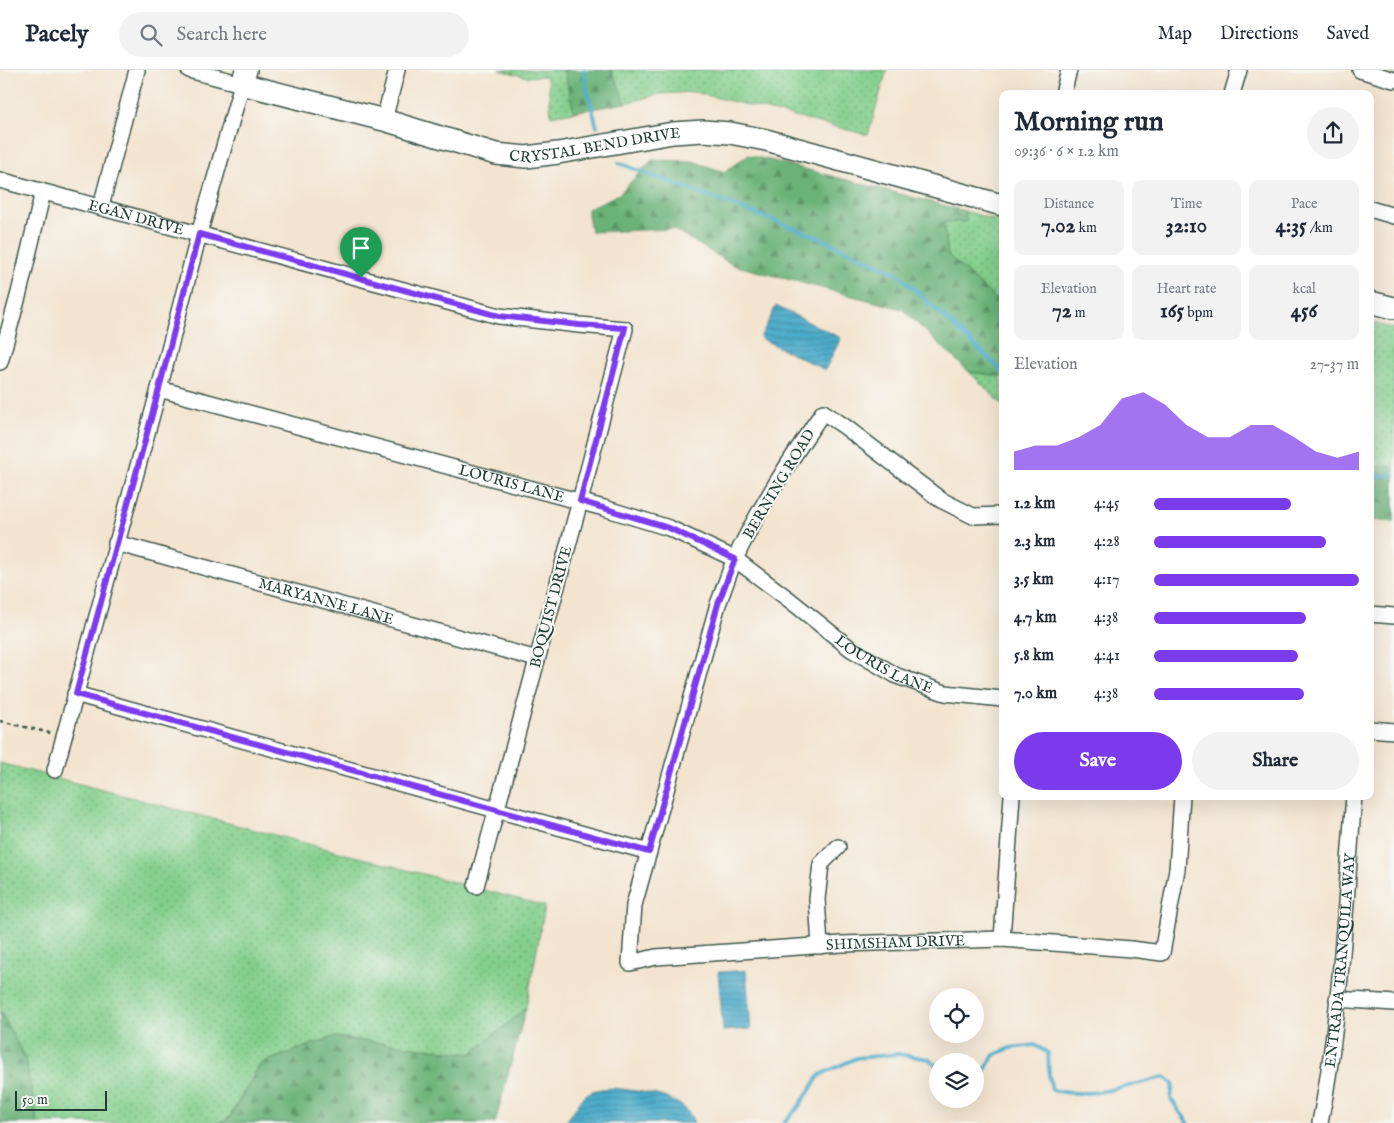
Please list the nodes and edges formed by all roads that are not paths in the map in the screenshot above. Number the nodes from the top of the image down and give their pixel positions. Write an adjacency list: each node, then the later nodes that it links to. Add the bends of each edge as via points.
1 (137, 70): 15 (street)
2 (189, 70): 7 (street, CRYSTAL BEND DRIVE)
3 (397, 70): 11 (street)
4 (1069, 70): 9 (street)
5 (1239, 70): 10 (street)
6 (1360, 70): 8 (street)
7 (244, 77): 11 (street, CRYSTAL BEND DRIVE); 18 (street)
8 (1394, 80)
9 (1064, 90)
10 (1233, 90)
11 (384, 120): 14 (street, CRYSTAL BEND DRIVE, via 496,154 526,157 673,133 730,133 766,140)
12 (0, 180): 13 (street, EGAN DRIVE)
13 (43, 192): 15 (street, EGAN DRIVE); 22 (street, via 19,293)
14 (999, 205)
15 (100, 206): 18 (street, EGAN DRIVE)
16 (1374, 210): 17 (street)
17 (1394, 216)
18 (199, 234): 21 (street, EGAN DRIVE, via 499,316); 24 (street)
19 (1374, 303): 20 (street)
20 (1394, 308)
21 (625, 328): 25 (street, BOQUIST DRIVE)
22 (3, 342): 23 (street)
23 (0, 362)
24 (159, 389): 25 (street, LOURIS LANE); 27 (street)
25 (580, 501): 28 (street, LOURIS LANE, via 669,528); 31 (street, BOQUIST DRIVE)
26 (999, 515): 28 (street, BERNING ROAD, via 973,516 941,500 824,412 792,455)
27 (116, 543): 31 (street, MARYANNE LANE); 32 (street)
28 (735, 559): 33 (street, LOURIS LANE, via 851,649 897,676 945,693); 42 (street, BERNING ROAD, via 718,604)
29 (1374, 614): 30 (street)
30 (1394, 616)
31 (537, 659): 40 (street, BOQUIST DRIVE)
32 (76, 694): 36 (street); 40 (street)
33 (999, 699)
34 (1374, 729): 35 (street)
35 (1394, 731)
36 (55, 770)
37 (1012, 800): 44 (street)
38 (1182, 800): 44 (street, SHIMSHAM DRIVE, via 1177,869 1162,953)
39 (1354, 800): 47 (street, ENTRADA TRANQUILA WAY)
40 (497, 811): 42 (street); 43 (street, BOQUIST DRIVE)
41 (838, 847): 45 (street, via 821,864 816,899)
42 (649, 852): 46 (street, BERNING ROAD, via 634,905)
43 (476, 886)
44 (1002, 939): 45 (street, SHIMSHAM DRIVE)
45 (820, 946): 46 (street, SHIMSHAM DRIVE, via 656,957)
46 (630, 963)
47 (1337, 999): 48 (street); 49 (street, ENTRADA TRANQUILA WAY)
48 (1394, 1004)
49 (1320, 1123)

